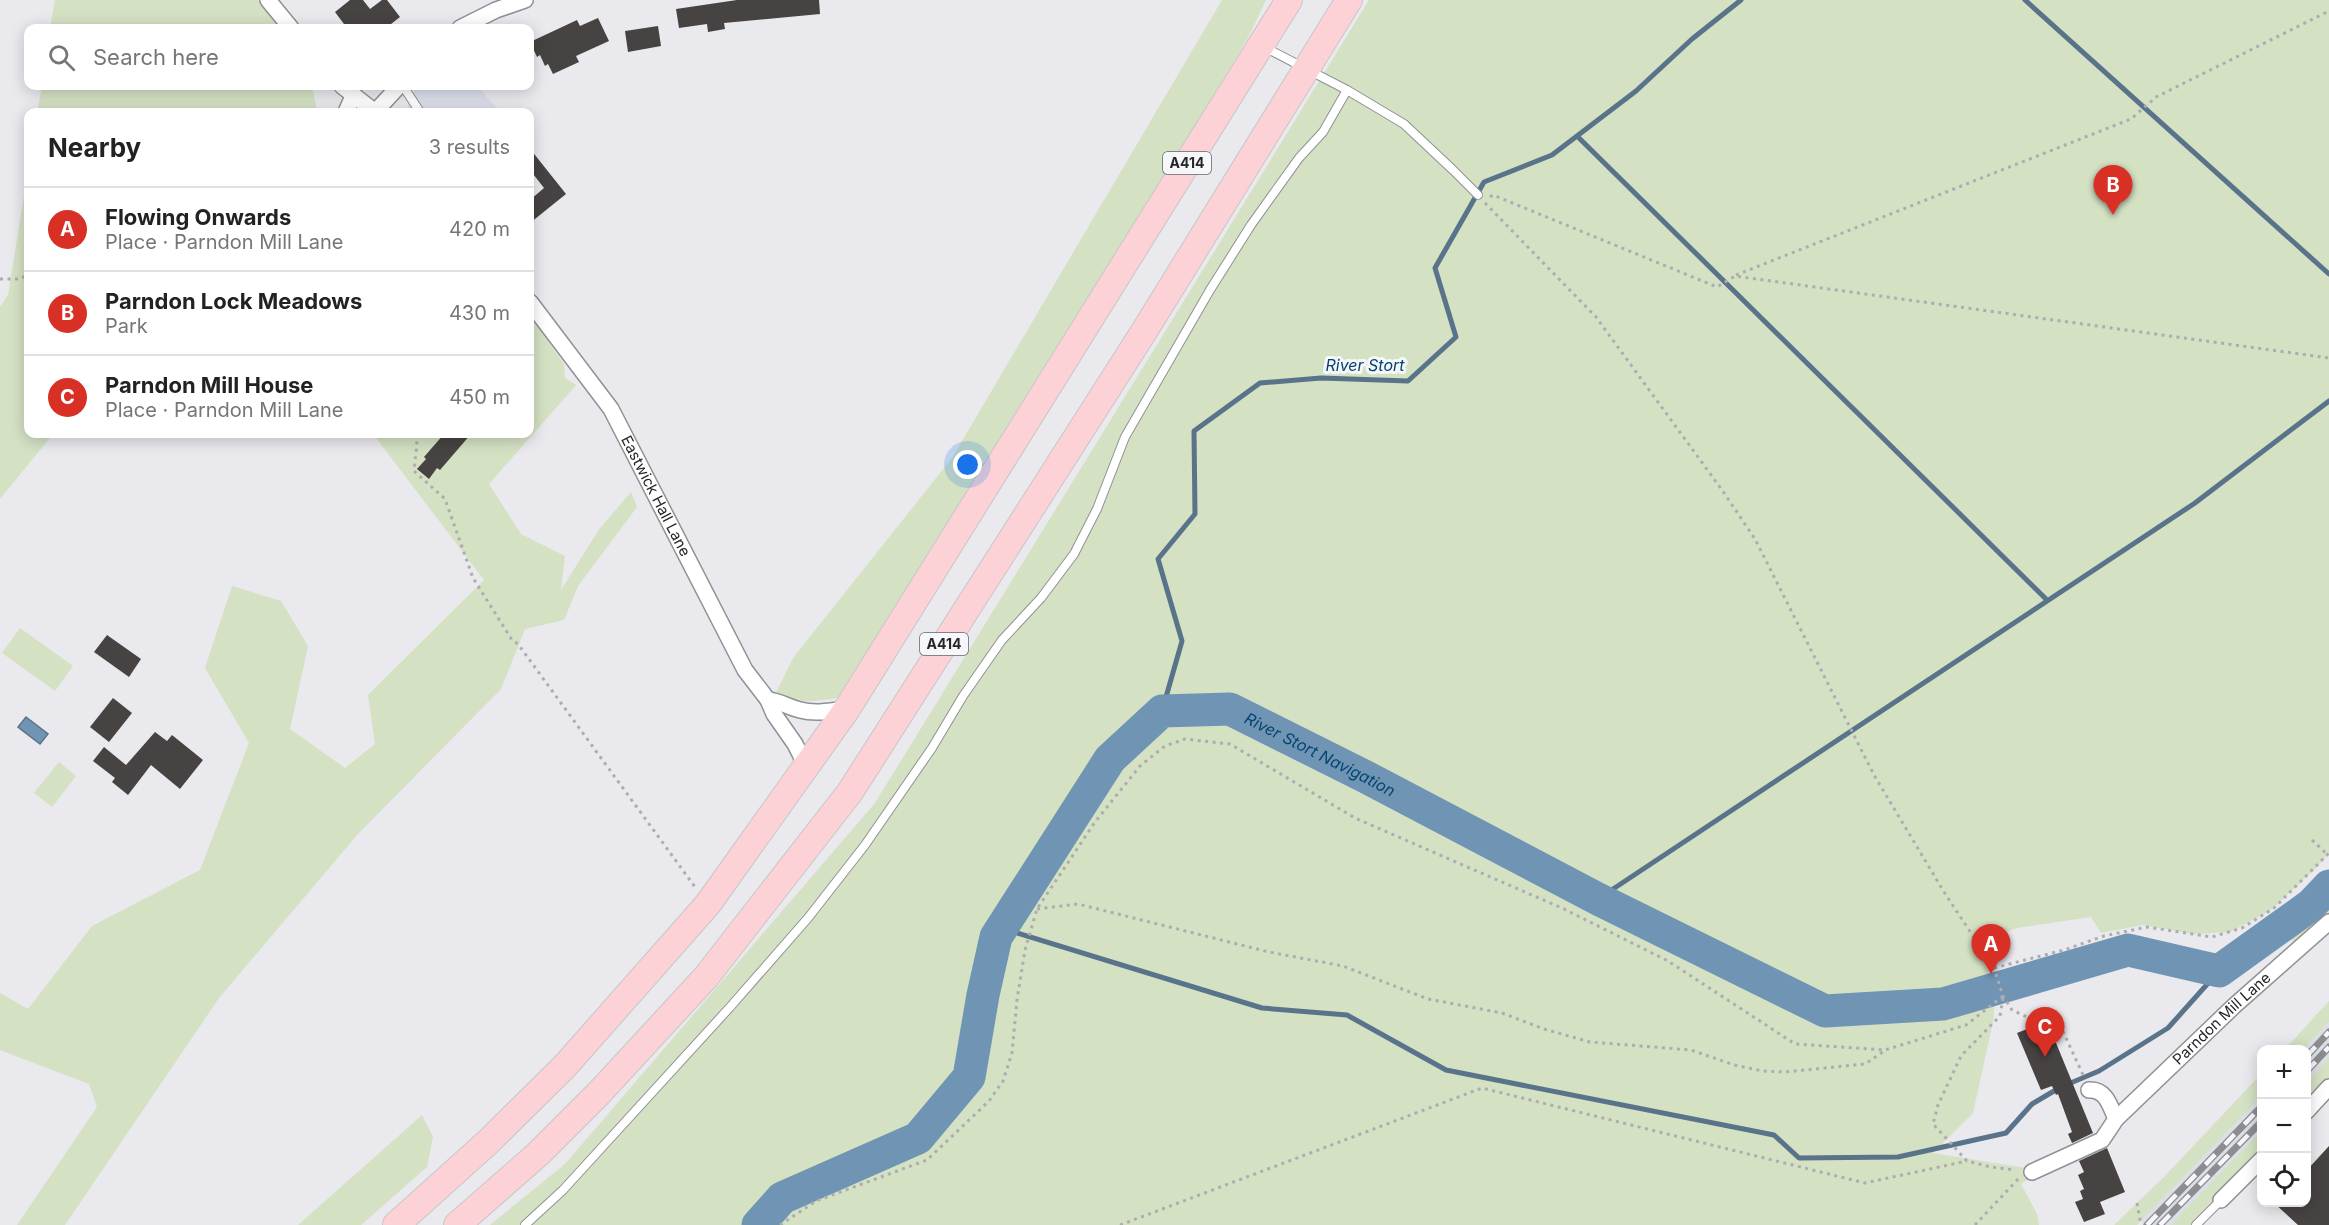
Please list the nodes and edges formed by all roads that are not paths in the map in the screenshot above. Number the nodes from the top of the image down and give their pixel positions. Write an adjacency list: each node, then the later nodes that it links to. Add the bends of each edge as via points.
1 (268, 0): 5 (street)
2 (525, 0): 6 (street)
3 (1289, 0): 7 (highway, A414)
4 (1349, 0): 8 (highway, A414)
5 (288, 24)
6 (468, 24)
7 (1260, 45): 8 (lane); 21 (highway, A414)
8 (1305, 70): 12 (lane); 32 (highway, A414, via 1143,333 849,792 706,977 538,1154)
9 (346, 90): 13 (street)
10 (397, 90): 16 (street)
11 (404, 90): 17 (lane)
12 (1347, 90): 18 (lane, via 1404,124); 33 (lane, via 1323,132 1299,158 1251,225 1210,290 1125,438 1074,554 1002,640 865,845 731,1006 563,1190)
13 (353, 96): 14 (street); 15 (street)
14 (348, 108)
15 (370, 108)
16 (379, 108)
17 (417, 108)
18 (1478, 195)
19 (534, 307): 20 (street, Eastwick Hall Lane, via 611,409 745,670)
20 (768, 700): 21 (street, via 812,713); 22 (street, Eastwick Hall Lane)
21 (847, 709): 22 (highway, A414)
22 (807, 768): 31 (highway, A414, via 708,904 565,1066)
23 (2329, 922): 27 (street, Parndon Mill Lane)
24 (2329, 1087): 26 (street)
25 (2090, 1090): 27 (street, via 2104,1094)
26 (2311, 1107)
27 (2116, 1119): 29 (street, Parndon Mill Lane, via 2103,1140)
28 (2257, 1163): 30 (street)
29 (2032, 1172)
30 (2221, 1200): 34 (lane)
31 (396, 1225)
32 (457, 1225)
33 (525, 1225)
34 (2196, 1225)

